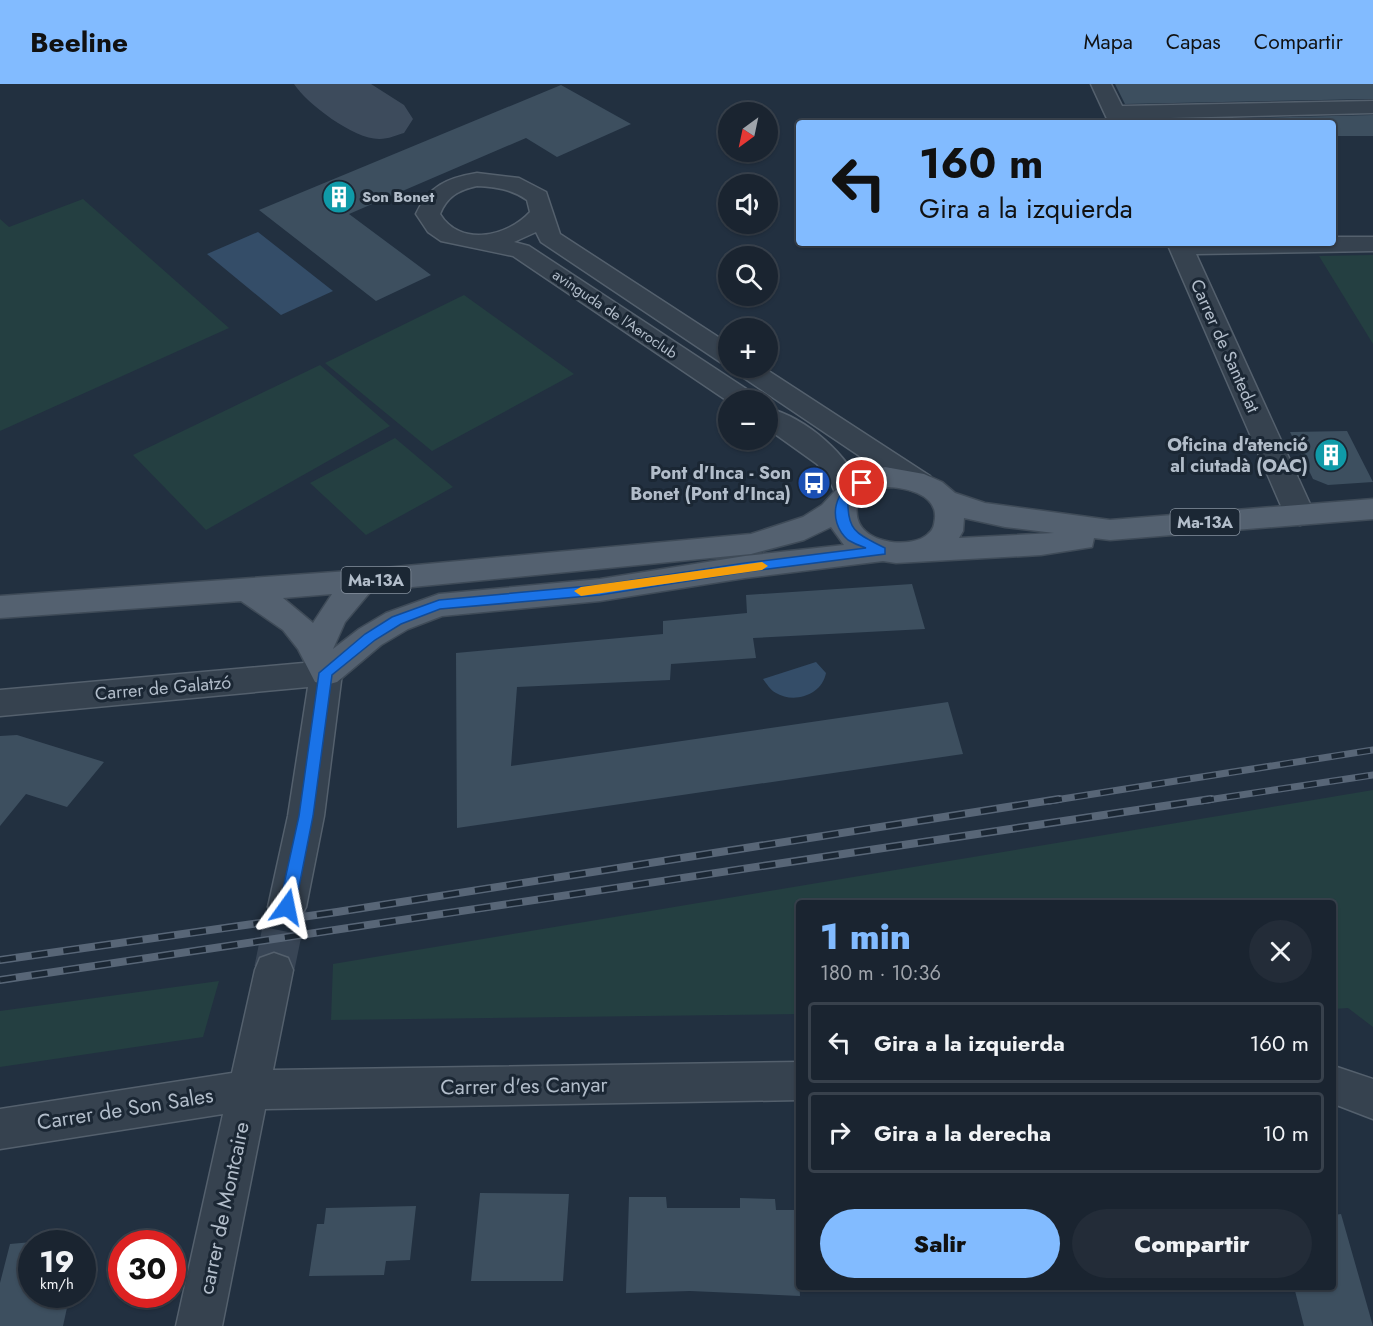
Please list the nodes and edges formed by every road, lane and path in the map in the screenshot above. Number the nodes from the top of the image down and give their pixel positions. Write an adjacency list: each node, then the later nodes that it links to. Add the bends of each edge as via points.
1 (1101, 84): 3 (street)
2 (1373, 107): 3 (street)
3 (1118, 118)
4 (541, 214): 5 (street, avinguda de l'Aeroclub, via 519,233); 5 (street, avinguda de l'Aeroclub, via 538,197 519,184 505,181 459,184 436,197 428,214 431,223 450,237); 9 (street, avinguda de l'Aeroclub, via 549,237)
5 (481, 241): 11 (street, avinguda de l'Aeroclub, via 521,251)
6 (1336, 244): 7 (street)
7 (1373, 244)
8 (1180, 246): 17 (street, Carrer de Santedat)
9 (718, 349)
10 (762, 378): 13 (street)
11 (729, 390)
12 (778, 424): 14 (street, via 829,459 846,480)
13 (920, 483): 14 (main road, Ma-13A, via 886,477 862,483); 15 (main road, Ma-13A)
14 (845, 497): 19 (main road, via 831,513 785,536); 20 (main road, via 840,511 845,528)
15 (944, 500): 18 (main road, Ma-13A, via 993,517); 21 (main road, via 950,510 950,529 944,538)
16 (1373, 509): 17 (main road, Ma-13A)
17 (1300, 515): 18 (main road, Ma-13A)
18 (1110, 530): 21 (main road, Ma-13A, via 1068,543)
19 (751, 544): 20 (main road, Ma-13A); 22 (main road, Ma-13A)
20 (872, 548): 21 (main road, Ma-13A, via 896,553); 25 (main road, via 600,590 439,605 388,626)
21 (924, 550)
22 (363, 581): 23 (main road, Ma-13A); 25 (main road, via 326,624)
23 (246, 589): 24 (main road, Ma-13A); 25 (main road, via 293,618)
24 (0, 608)
25 (321, 663): 26 (street, Carrer de Galatzó); 27 (street, via 306,816)
26 (0, 703)
27 (287, 907)
28 (274, 970): 31 (street, carrer de Montcaire)
29 (796, 1081): 31 (street, Carrer d'es Canyar)
30 (1336, 1086): 32 (street)
31 (249, 1090): 33 (street, Carrer de Son Sales); 34 (street, carrer de Montcaire)
32 (1373, 1099)
33 (0, 1128)
34 (199, 1326)

